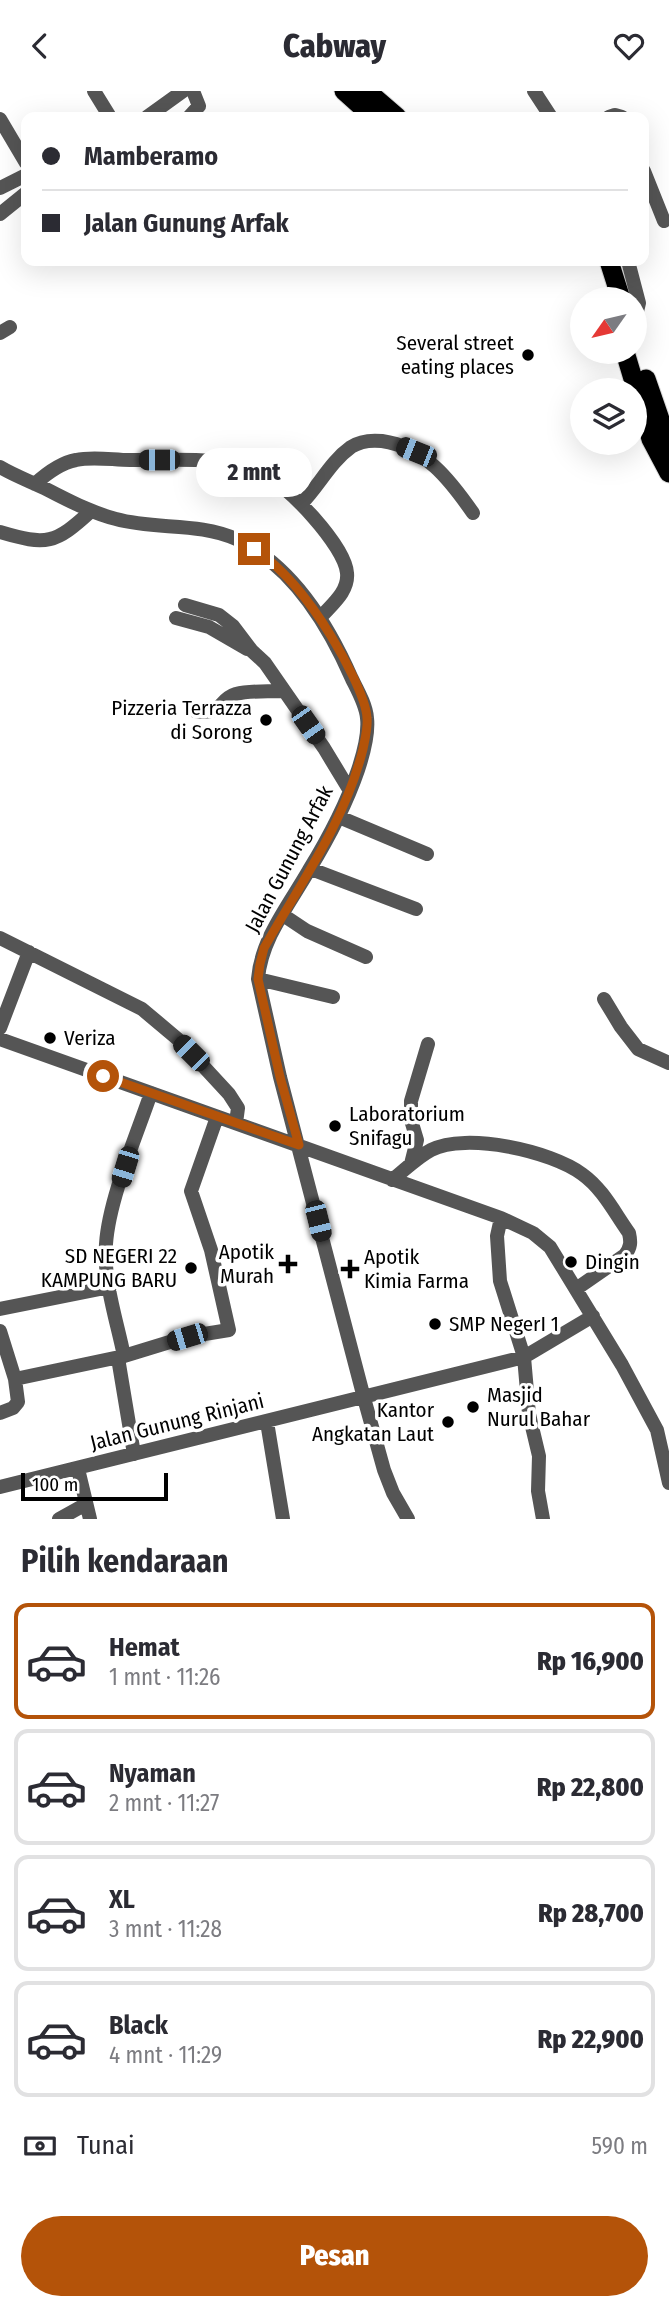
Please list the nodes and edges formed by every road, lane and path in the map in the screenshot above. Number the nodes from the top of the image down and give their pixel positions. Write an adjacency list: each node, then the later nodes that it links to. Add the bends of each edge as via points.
1 (94, 91): 7 (street)
2 (183, 91): 8 (street)
3 (193, 91): 9 (street, via 199,106)
4 (344, 91): 10 (highway)
5 (367, 91): 11 (highway)
6 (534, 91): 12 (street)
7 (107, 112)
8 (154, 112)
9 (194, 112)
10 (367, 112)
11 (391, 112)
12 (548, 112)
13 (0, 119): 14 (street)
14 (21, 155)
15 (21, 178): 17 (street)
16 (649, 184): 20 (street)
17 (0, 188)
18 (21, 197): 19 (street)
19 (0, 214)
20 (664, 221)
21 (599, 266): 24 (highway)
22 (611, 266): 25 (highway)
23 (629, 266): 26 (street)
24 (605, 287)
25 (617, 287)
26 (635, 287)
27 (629, 364): 31 (highway, via 651,439)
28 (641, 364): 29 (highway)
29 (669, 445)
30 (0, 467): 32 (street, Jalan Gunung Arfak)
31 (669, 473)
32 (35, 484): 33 (street, via 48,472 79,459 183,460 263,473); 34 (street, Jalan Gunung Arfak)
33 (301, 504): 35 (street, via 349,448 375,440 427,459); 39 (street, via 335,544 347,573 344,590)
34 (91, 511): 36 (street, via 52,539 28,540); 39 (street, Jalan Gunung Arfak, via 117,520 236,539 279,568)
35 (473, 513)
36 (0, 532)
37 (185, 604): 40 (street, via 219,615)
38 (176, 618): 40 (street, via 209,627)
39 (320, 618): 43 (street, Jalan Gunung Arfak, via 340,650 368,719)
40 (252, 651): 41 (street)
41 (283, 691): 42 (street, via 235,694 219,709); 43 (street)
42 (195, 711)
43 (350, 791): 44 (street, Jalan Gunung Arfak)
44 (339, 817): 45 (street); 46 (street, Jalan Gunung Arfak)
45 (427, 854)
46 (310, 869): 47 (street); 48 (street, Jalan Gunung Arfak)
47 (416, 909)
48 (283, 915): 51 (street); 52 (street, Jalan Gunung Arfak, via 264,948)
49 (0, 938): 50 (street)
50 (29, 952): 55 (street); 61 (street, via 142,1009 161,1024 232,1098)
51 (366, 957)
52 (258, 979): 53 (street); 62 (street, Jalan Gunung Arfak)
53 (333, 997)
54 (604, 999): 58 (street, via 638,1049)
55 (0, 1028)
56 (0, 1039): 59 (street)
57 (428, 1044): 63 (street, via 411,1101 417,1140)
58 (669, 1063)
59 (151, 1093): 60 (street); 66 (street, via 108,1229)
60 (218, 1117): 61 (street); 71 (street, via 191,1191 211,1250 229,1330)
61 (236, 1123): 62 (street)
62 (299, 1145): 64 (street); 74 (street, Jalan Gunung Arfak)
63 (411, 1164): 64 (street); 67 (street, via 431,1150 473,1142 548,1157 583,1175 611,1205 631,1241 625,1255)
64 (392, 1180): 65 (street)
65 (500, 1218): 67 (street, via 533,1233 550,1247); 72 (street, via 500,1281)
66 (110, 1287): 68 (street); 71 (street)
67 (576, 1289): 69 (street)
68 (0, 1309)
69 (593, 1317): 72 (street, Jalan Gunung Rinjani); 79 (street, via 657,1430)
70 (1, 1337): 73 (street)
71 (121, 1357): 73 (street); 77 (street)
72 (524, 1357): 74 (street, Jalan Gunung Rinjani); 86 (street)
73 (15, 1379): 75 (street, via 16,1406)
74 (363, 1398): 76 (street, Jalan Gunung Rinjani); 85 (street, Jalan Gunung Arfak, via 384,1470)
75 (0, 1413)
76 (267, 1422): 77 (street, Jalan Gunung Rinjani); 84 (street)
77 (134, 1454): 78 (street, Jalan Gunung Rinjani)
78 (78, 1469): 80 (street, Jalan Gunung Rinjani); 81 (street)
79 (669, 1483)
80 (0, 1487)
81 (86, 1504): 82 (street); 83 (street)
82 (59, 1519)
83 (90, 1519)
84 (284, 1519)
85 (408, 1519)
86 (543, 1519)

